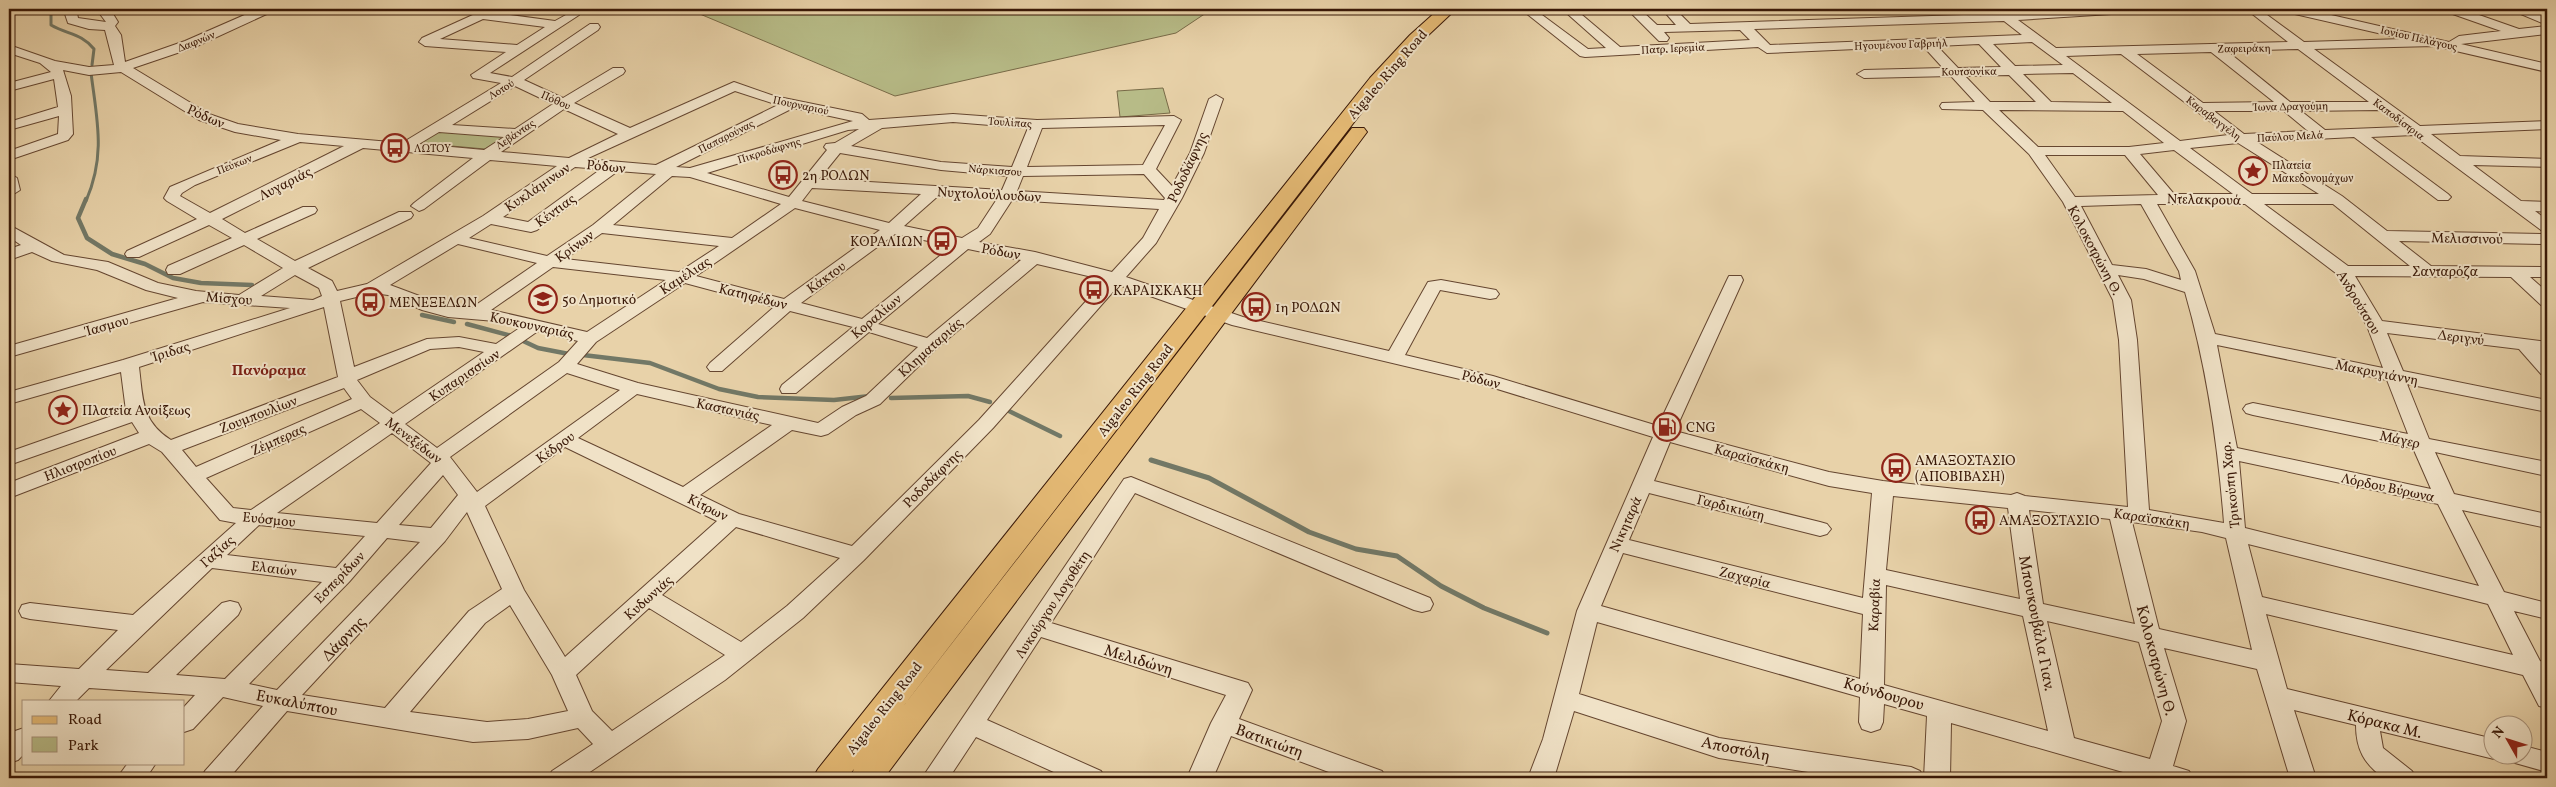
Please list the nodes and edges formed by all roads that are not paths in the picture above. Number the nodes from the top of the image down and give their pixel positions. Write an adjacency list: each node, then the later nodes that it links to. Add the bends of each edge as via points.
1 (75, 9): 26 (street, via 70,11 72,20)
2 (100, 9): 26 (street, via 112,22)
3 (267, 9): 50 (street, Δαφνών, via 190,44)
4 (495, 9): 19 (street)
5 (1448, 9): 157 (main road, Aigaleo Ring Road, via 1376,82)
6 (1466, 9): 157 (main road, Aigaleo Ring Road, via 1432,41 1393,86)
7 (1527, 9): 46 (street, Πατρ. Ιερεμία, via 1585,53)
8 (1568, 9): 46 (street)
9 (1633, 9): 29 (street)
10 (1668, 9): 28 (street)
11 (1782, 9): 23 (street)
12 (1849, 9): 21 (street)
13 (2128, 9): 18 (street)
14 (2252, 9): 40 (street, Καποδίστρια)
15 (2290, 9): 34 (street, Ιονίου Πελάγους)
16 (2451, 9): 31 (street)
17 (2515, 9): 22 (street)
18 (2001, 13): 21 (street); 32 (street, Ανδρούτσου)
19 (481, 15): 25 (street); 39 (street, via 425,42)
20 (573, 15): 25 (street)
21 (1862, 21): 23 (street); 36 (street)
22 (2547, 21)
23 (1793, 23): 24 (street)
24 (1742, 24): 28 (street); 37 (street)
25 (558, 25): 39 (street)
26 (109, 26): 50 (street, via 114,31 118,62)
27 (594, 27): 44 (street, Λοτού)
28 (1686, 27): 29 (street)
29 (1655, 29): 42 (street)
30 (2547, 30): 31 (street)
31 (2521, 34): 38 (street, via 2459,40)
32 (2035, 38): 33 (street, Ηγουμένου Γαβριήλ); 47 (street, Ανδρούτσου)
33 (1984, 41): 35 (street, Ηγουμένου Γαβριήλ); 54 (street)
34 (2436, 42): 38 (street, Ιονίου Πελάγους); 40 (street, Ζαφειράκη)
35 (1928, 43): 36 (street, Ηγουμένου Γαβριήλ); 56 (street, Κολοκοτρώνη Θ.)
36 (1886, 45): 37 (street, Ηγουμένου Γαβριήλ); 57 (street, via 1886,60)
37 (1764, 46): 42 (street, Πατρ. Ιερεμία)
38 (2452, 46): 51 (street, Ιονίου Πελάγους)
39 (522, 47): 44 (street); 59 (street, Πόθου, via 478,75)
40 (2303, 47): 43 (street, Ζαφειράκη); 69 (street, Καποδίστρια)
41 (9, 49): 48 (street)
42 (1672, 49): 46 (street, Πατρ. Ιερεμία)
43 (2216, 49): 45 (street, Ζαφειράκη); 68 (street)
44 (561, 50): 59 (street, Λοτού)
45 (2125, 51): 47 (street, Ζαφειράκη); 71 (street, Καραβαγγέλη)
46 (1618, 52)
47 (2052, 52): 53 (street, Ανδρούτσου)
48 (36, 58): 49 (street); 52 (street)
49 (9, 64)
50 (122, 67): 52 (street, via 89,71); 84 (street, Ρόδων, via 204,117 235,128)
51 (2547, 68)
52 (55, 69): 61 (street); 72 (street)
53 (2075, 69): 54 (street, Κουτσονίκα); 70 (street, Ανδρούτσου)
54 (2013, 70): 56 (street, Κουτσονίκα); 67 (street)
55 (618, 71): 63 (street, Λεβάντας)
56 (1955, 71): 57 (street, Κουτσονίκα); 66 (street, Κολοκοτρώνη Θ.)
57 (1896, 72): 58 (street, Κουτσονίκα)
58 (1864, 74)
59 (514, 81): 63 (street, Πόθου); 78 (street, Λοτού)
60 (734, 86): 64 (street, Πουρναριού); 82 (street, Κυκλάμινων)
61 (9, 87)
62 (1216, 99): 114 (street, Ροδοδάφνης, via 1197,153)
63 (562, 102): 80 (street, Λεβάντας); 82 (street, Πόθου)
64 (792, 103): 73 (street, Πουρναριού, via 857,117); 100 (street, Παπαρούνας)
65 (1947, 106): 66 (street)
66 (1986, 106): 67 (street); 91 (street, Κολοκοτρώνη Θ.)
67 (2047, 106): 70 (street)
68 (2286, 106): 69 (street, Ίωνα Δραγούμη); 71 (street, Ίωνα Δραγούμη); 83 (street)
69 (2382, 106): 79 (street, Καποδίστρια)
70 (2126, 107): 88 (street, Ανδρούτσου)
71 (2200, 107): 86 (street, Καραβαγγέλη)
72 (66, 109): 76 (street); 94 (street, via 66,134 52,143)
73 (872, 124): 74 (street, Τουλίπας, via 953,118); 77 (street, Τουλίπας); 90 (street, Καμέλιας)
74 (1036, 124): 99 (street, Τουλίπας, via 1174,120); 101 (street, Κοραλίων)
75 (2547, 125): 79 (street, Παύλου Μελά)
76 (9, 126)
77 (847, 126): 85 (street, Πικροδάφνης)
78 (438, 128): 80 (street); 89 (street, Λοτού)
79 (2414, 130): 81 (street, Παύλου Μελά); 95 (street, Καποδίστρια)
80 (516, 133): 93 (street, Λεβάντας)
81 (2357, 133): 83 (street, Παύλου Μελά); 109 (street)
82 (631, 134): 96 (street, Κυκλάμινων)
83 (2321, 134): 86 (street, Παύλου Μελά)
84 (298, 138): 87 (street, Ρόδων); 107 (street, Πεύκων, via 190,182)
85 (806, 138): 90 (street, Νάρκισσου); 102 (street, Πικροδάφνης)
86 (2241, 138): 88 (street, Παύλου Μελά); 112 (street, Καραβαγγέλη)
87 (360, 144): 89 (street, Ρόδων); 122 (street, Λυγαριάς)
88 (2178, 146): 92 (street, Παύλου Μελά); 113 (street, Ανδρούτσου)
89 (405, 148): 93 (street, Ρόδων)
90 (836, 149): 101 (street, Νάρκισσου, via 941,166); 104 (street, Καμέλιας)
91 (2034, 151): 92 (street, Παύλου Μελά); 115 (street, Κολοκοτρώνη Θ.)
92 (2129, 152): 111 (street)
93 (485, 154): 96 (street, Ρόδων); 118 (street, Λεβάντας)
94 (9, 156)
95 (2456, 160): 97 (street); 117 (street, Καποδίστρια)
96 (573, 162): 98 (street, Ρόδων); 123 (street, Κυκλάμινων)
97 (2547, 163)
98 (614, 167): 100 (street, Ρόδων); 123 (street, Κέντιας, via 531,227)
99 (1148, 169): 101 (street, Νάρκισσου); 114 (street)
100 (664, 170): 102 (street, Ρόδων); 125 (street, Κρίνων)
101 (1017, 172): 108 (street, Κοραλίων)
102 (691, 173): 116 (street, Ρόδων)
103 (9, 178): 106 (street, via 12,190)
104 (807, 183): 105 (street, Νυχτολούλουδων); 116 (street, Καμέλιας)
105 (934, 191): 108 (street, Νυχτολούλουδων); 126 (street, Κάκτου)
106 (9, 192)
107 (172, 194): 122 (street, Μενεξέδων, via 172,198)
108 (1008, 194): 114 (street, Νυχτολούλουδων); 133 (street, Κοραλίων, via 984,231)
109 (2443, 197)
110 (2146, 199): 111 (street, Ντελακρουά); 115 (street, Ντελακρουά); 150 (street, Τρικούπη Χαρ., via 2187,271)
111 (2170, 199): 113 (street, Ντελακρουά)
112 (2337, 199): 113 (street, Ντελακρουά); 128 (street, Καραβαγγέλη)
113 (2248, 200): 142 (street, Ανδρούτσου)
114 (1172, 202): 147 (street, Ροδοδάφνης, via 1150,240)
115 (2070, 202): 140 (street, Κολοκοτρώνη Θ.)
116 (792, 203): 126 (street, Ρόδων); 132 (street, Καμέλιας)
117 (2518, 205): 119 (street); 124 (street, Καποδίστρια)
118 (419, 206)
119 (2547, 207)
120 (309, 210): 129 (street)
121 (405, 215): 139 (street)
122 (210, 219): 129 (street, Μενεξέδων); 135 (street, Λυγαριάς)
123 (489, 219): 130 (street, Κυκλάμινων)
124 (2547, 227)
125 (599, 228): 132 (street); 138 (street, Κρίνων)
126 (892, 228): 133 (street, Ρόδων); 156 (street, Κάκτου)
127 (9, 230): 134 (street, Μίσχου)
128 (2386, 236): 131 (street, Μελισσινού); 143 (street, Καραβαγγέλη)
129 (245, 238): 139 (street, Μενεξέδων); 141 (street)
130 (455, 239): 138 (street, Κατηφέδων); 149 (street, Κυκλάμινων)
131 (2547, 239)
132 (736, 243): 146 (street, Καμέλιας)
133 (964, 244): 137 (street, Ρόδων); 159 (street, Κοραλίων)
134 (33, 246): 136 (street); 152 (street, Μίσχου, via 59,258 116,270 142,284)
135 (133, 254)
136 (9, 255)
137 (1035, 257): 147 (street, Ρόδων); 166 (street, Κληματαριάς)
138 (552, 262): 146 (street, Κατηφέδων); 158 (street, Κρίνων)
139 (296, 267): 153 (street); 155 (street, Μενεξέδων, via 326,286)
140 (2106, 269): 150 (street, via 2146,274); 205 (street, Κολοκοτρώνη Θ., via 2122,300 2128,340)
141 (174, 270)
142 (2344, 271): 143 (street, Σανταρόζα); 161 (street, Ανδρούτσου)
143 (2426, 271): 144 (street, Σανταρόζα)
144 (2515, 272): 145 (street, Σανταρόζα); 154 (street)
145 (2547, 272)
146 (680, 277): 156 (street, Κατηφέδων); 163 (street, Καμέλιας)
147 (1117, 278): 157 (street, Ρόδων); 214 (street, Ροδοδάφνης, via 986,424)
148 (1735, 280): 187 (street, Νικηταρά)
149 (373, 288): 155 (street, Κουκουναριάς); 158 (street, Κουκουναριάς, via 391,290 439,309)
150 (2192, 289): 164 (street, Τρικούπη Χαρ.)
151 (1490, 294): 170 (street, via 1434,286)
152 (204, 296): 153 (street, Μίσχου); 169 (street, Ίασμου)
153 (244, 299): 155 (street, Μίσχου)
154 (2547, 301)
155 (323, 302): 171 (street, Ίριδας); 176 (street, Μενεξέδων)
156 (787, 305): 159 (street, Κατηφέδων); 173 (street, Κάκτου)
157 (1213, 306): 162 (street, Ρόδων); 266 (main road, Aigaleo Ring Road); 267 (main road, Aigaleo Ring Road)
158 (474, 314): 160 (street, Κουκουναριάς)
159 (864, 325): 166 (street, Κατηφέδων); 178 (street, Κοραλίων)
160 (536, 326): 163 (street, Κουκουναριάς); 168 (street, Κυπαρισσίων)
161 (2376, 326): 165 (street, Δεριγνύ); 175 (street, Ανδρούτσου)
162 (1295, 333): 170 (street, Ρόδων)
163 (590, 338): 172 (street, Καμέλιας)
164 (2207, 338): 175 (street, Μακρυγιάννη); 192 (street, Τρικούπη Χαρ.)
165 (2524, 344): 167 (street, Δεριγνύ); 174 (street)
166 (930, 345): 186 (street, Κληματαριάς, via 873,400 849,410)
167 (2547, 347)
168 (500, 350): 176 (street, Ζουμπουλίων, via 459,342 427,344); 185 (street, Κυπαρισσίων)
169 (9, 352)
170 (1394, 358): 187 (street, Ρόδων, via 1550,398)
171 (129, 364): 179 (street, Ίριδας); 183 (street, Ευόσμου)
172 (565, 366): 177 (street, Καστανιάς); 194 (street, Καμέλιας)
173 (716, 367)
174 (2547, 370)
175 (2396, 376): 181 (street, Μακρυγιάννη); 190 (street, Ανδρούτσου)
176 (347, 378): 180 (street, Μενεξέδων); 191 (street, Ζουμπουλίων)
177 (634, 388): 184 (street, Καστανιάς); 189 (street, Κέδρου)
178 (789, 389)
179 (9, 398)
180 (363, 401): 185 (street, Μενεξέδων); 196 (street, Ζέμπερας)
181 (2547, 406)
182 (2253, 409): 190 (street, Μάγερ)
183 (136, 414): 188 (street, Ευόσμου); 193 (street)
184 (790, 422): 186 (street, Καστανιάς); 201 (street)
185 (392, 424): 194 (street, Μενεξέδων); 206 (street, Γαζίας)
186 (821, 430)
187 (1664, 434): 198 (street, Νικηταρά); 199 (street, Καραϊσκάκη, via 1829,479)
188 (151, 436): 191 (street, Ευόσμου); 200 (street, Ηλιοτροπίου)
189 (566, 440): 201 (street, Κίτρων); 203 (street, Κέδρου)
190 (2421, 444): 195 (street, Μάγερ); 202 (street, Ανδρούτσου)
191 (169, 448): 196 (street, Ευόσμου)
192 (2228, 452): 202 (street, Λόρδου Βύρωνα); 211 (street, Τρικούπη Χαρ.)
193 (9, 459)
194 (440, 459): 203 (street, Μενεξέδων); 210 (street, Εσπερίδων)
195 (2547, 469)
196 (193, 476): 206 (street, Ευόσμου, via 227,514)
197 (1132, 484): 222 (street); 230 (street, Λυκούργου Λογοθέτη)
198 (1643, 484): 209 (street, Γαρδικιώτη); 213 (street, Νικηταρά)
199 (1883, 488): 204 (street, Καραϊσκάκη); 216 (street, Καραβία)
200 (9, 491)
201 (685, 496): 207 (street, Κίτρων)
202 (2446, 499): 208 (street, Λόρδου Βύρωνα); 220 (street, Ανδρούτσου)
203 (471, 500): 212 (street, Δάφνης); 218 (street, Μενεξέδων)
204 (2017, 500): 205 (street, Καραϊσκάκη); 225 (street, Μπουκουβάλα Γιαν.)
205 (2129, 514): 211 (street, Καραϊσκάκη); 231 (street, Κολοκοτρώνη Θ.)
206 (253, 518): 210 (street, Ευόσμου); 215 (street, Γαζίας)
207 (732, 519): 214 (street, Κίτρων); 219 (street, Κυδωνιάς)
208 (2547, 521)
209 (1820, 529)
210 (384, 530): 212 (street, Ευόσμου); 217 (street, Εσπερίδων)
211 (2235, 533): 220 (street, Καραϊσκάκη); 221 (street, Τρικούπη Χαρ.)
212 (438, 536): 245 (street, Δάφνης)
213 (1616, 544): 224 (street, Ζαχαρία); 227 (street, Νικηταρά)
214 (856, 555): 232 (street, Ροδοδάφνης, via 796,612)
215 (206, 560): 217 (street, Ελαιών); 229 (street, Γαζίας)
216 (1875, 575): 224 (street, Καραβία); 225 (street)
217 (341, 576): 239 (street, Εσπερίδων)
218 (514, 592): 236 (street, Μενεξέδων); 248 (street, via 477,617)
219 (648, 597): 232 (street); 236 (street, Κυδωνιάς)
220 (2495, 598): 228 (street, Καραϊσκάκη); 234 (street, Ανδρούτσου)
221 (2253, 603): 233 (street, Τρικούπη Χαρ.); 234 (street)
222 (1422, 604)
223 (230, 609): 238 (street)
224 (1874, 610): 240 (street, Καραβία)
225 (2033, 610): 231 (street); 255 (street, Μπουκουβάλα Γιαν.)
226 (30, 611): 229 (street)
227 (1588, 611): 240 (street, Κούνδουρου); 244 (street, Νικηταρά)
228 (2547, 611)
229 (138, 624): 237 (street, Γαζίας)
230 (1037, 627): 252 (street, Μελιδώνη, via 1240,690); 253 (street, Λυκούργου Λογοθέτη)
231 (2149, 637): 233 (street); 262 (street, Κολοκοτρώνη Θ., via 2174,722)
232 (743, 655): 256 (street, Ροδοδάφνης)
233 (2267, 662): 241 (street, Τρικούπη Χαρ.)
234 (2539, 670): 242 (street, Ανδρούτσου)
235 (9, 673): 237 (street, Ευκαλύπτου)
236 (563, 673): 247 (street, Μενεξέδων)
237 (85, 676): 238 (street, Ευκαλύπτου); 243 (street, Γαζίας)
238 (154, 682): 239 (street, Ευκαλύπτου)
239 (224, 688): 245 (street, Ευκαλύπτου); 250 (street, Εσπερίδων)
240 (1871, 689): 246 (street, Κούνδουρου); 251 (street, Καραβία)
241 (2277, 696): 249 (street, Κόρακα Μ.); 275 (street, Τρικούπη Χαρ.)
242 (2547, 699)
243 (62, 700)
244 (1565, 700): 272 (street, Νικηταρά); 273 (street, Αποστόλη, via 1719,748)
245 (282, 702): 248 (street, Ευκαλύπτου); 264 (street, Δάφνης)
246 (1939, 709): 255 (street, Κούνδουρου); 274 (street)
247 (583, 717): 248 (street, Ευκαλύπτου, via 497,733); 256 (street, Μενεξέδων)
248 (390, 719)
249 (2368, 719): 257 (street, Κόρακα Μ.); 276 (street, via 2367,745 2372,754)
250 (185, 721)
251 (1872, 722)
252 (1223, 723): 270 (street); 271 (street, Βατικιώτη)
253 (972, 724): 268 (street); 269 (street)
254 (22, 740): 258 (street)
255 (2063, 745): 262 (street, Κούνδουρου)
256 (610, 746): 265 (street, Ροδοδάφνης)
257 (2484, 747)
258 (9, 753)
259 (2534, 759): 260 (street)
260 (2547, 762)
261 (143, 764): 263 (street)
262 (2166, 776)
263 (130, 778)
264 (214, 778)
265 (561, 778)
266 (829, 778)
267 (866, 778)
268 (935, 778)
269 (1092, 778)
270 (1200, 778)
271 (1373, 778)
272 (1541, 778)
273 (1911, 778)
274 (1937, 778)
275 (2303, 778)
276 (2403, 778)

